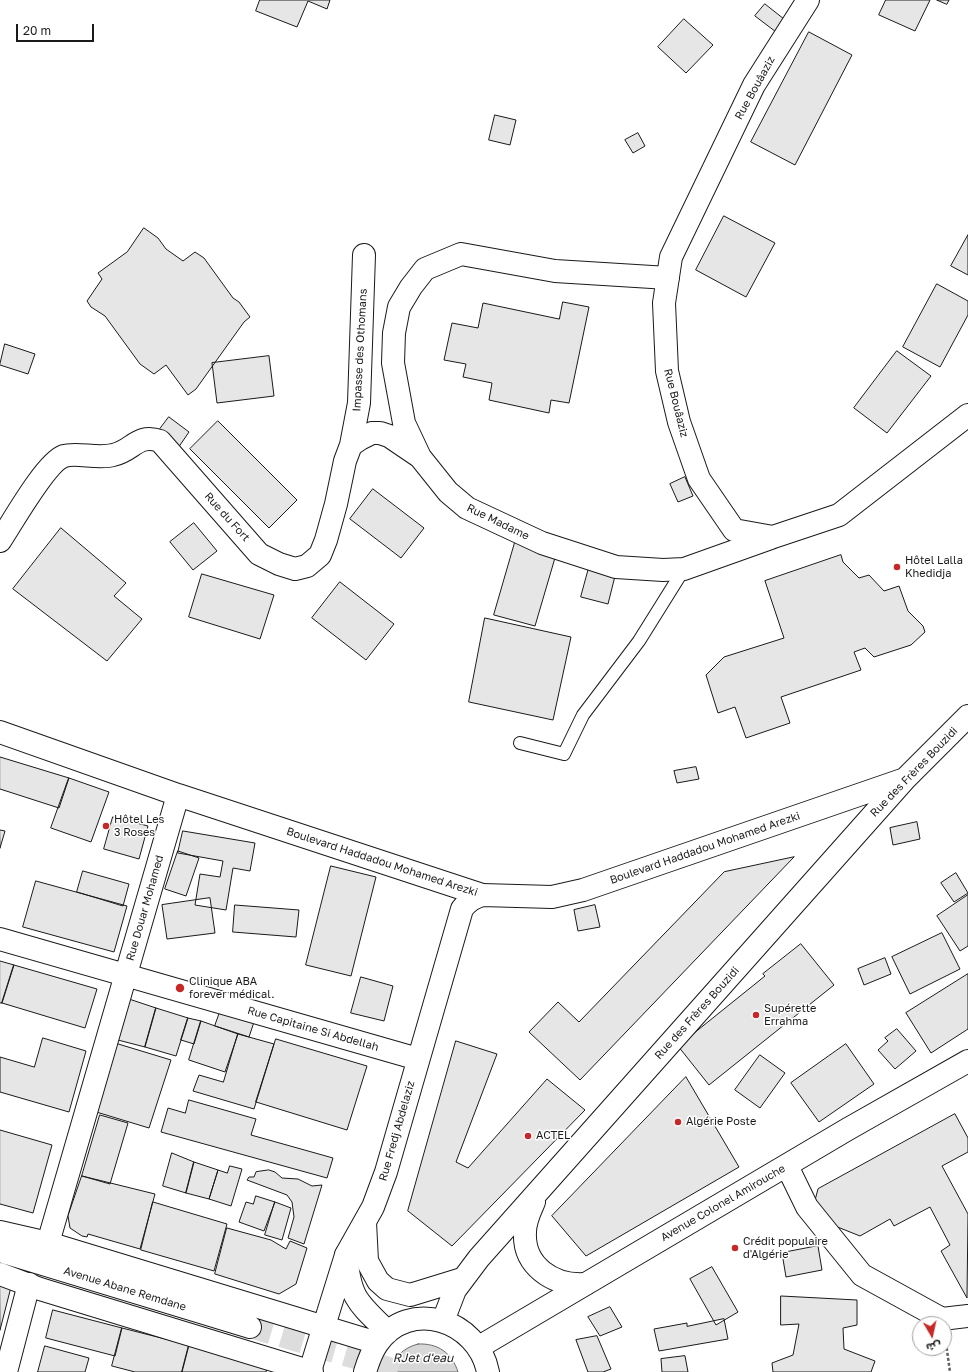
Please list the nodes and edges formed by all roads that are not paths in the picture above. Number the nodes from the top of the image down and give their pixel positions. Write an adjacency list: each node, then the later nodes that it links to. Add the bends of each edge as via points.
1 (808, 0): 3 (street, Rue Bouâaziz, via 754,85 672,257)
2 (364, 255): 5 (street, Impasse des Othomans, via 359,403)
3 (668, 278): 6 (street, Rue Madame, via 555,271 461,254 425,269 399,307 393,348 393,363 404,423); 7 (street, Rue Bouâaziz, via 664,303 666,371 679,422 699,479 734,530)
4 (968, 415): 7 (street, Rue Bouâaziz, via 839,515)
5 (351, 446): 6 (street, via 372,433 380,433 389,436); 8 (street, Rue du Fort, via 345,460 326,540 320,555 307,566 295,569 259,554 160,441 152,438 140,440 114,455 65,456 54,461)
6 (420, 457): 9 (street, Rue Madame, via 448,492 467,508 542,543 616,567 663,570)
7 (772, 537): 9 (street, Rue Madame)
8 (0, 541)
9 (684, 568): 12 (lane, via 639,641 583,715 564,754)
10 (968, 716): 13 (street, Rue des Frères Bouzidi)
11 (0, 732): 14 (street, Boulevard Haddadou Mohamed Arezki)
12 (520, 743)
13 (905, 779): 15 (street, Boulevard Haddadou Mohamed Arezki, via 575,892 547,897); 21 (street, Rue des Frères Bouzidi)
14 (178, 795): 15 (street, Boulevard Haddadou Mohamed Arezki); 17 (street, Rue Douar Mohamed)
15 (482, 895): 18 (street, Rue Fredj Abdelaziz, via 474,898 462,909)
16 (0, 939): 17 (street, Rue Capitaine Si Abdellah)
17 (125, 974): 18 (street, Rue Capitaine Si Abdellah); 24 (street, Rue Douar Mohamed)
18 (418, 1059): 22 (street, Rue Fredj Abdelaziz, via 386,1172 373,1207)
19 (968, 1061): 20 (street, Avenue Colonel Amirouche)
20 (787, 1166): 30 (street, Avenue Colonel Amirouche); 31 (street, via 807,1207 862,1275 942,1319)
21 (537, 1193): 28 (street, Rue des Frères Bouzidi); 30 (street, via 524,1232 530,1257 547,1276 559,1282)
22 (365, 1220): 26 (street, Rue Fredj Abdelaziz); 28 (street, via 367,1261 378,1281 387,1289 410,1295)
23 (0, 1232): 24 (street)
24 (48, 1243): 33 (street)
25 (0, 1251): 34 (street, Avenue Abane Remdane)
26 (346, 1255): 33 (street, Rue Fredj Abdelaziz); 35 (street, via 353,1293)
27 (0, 1274): 29 (street)
28 (462, 1279): 32 (street, Rue des Frères Bouzidi)
29 (29, 1284): 37 (street); 38 (street)
30 (585, 1284): 36 (street, Avenue Colonel Amirouche)
31 (968, 1316)
32 (443, 1321): 35 (street, via 414,1320 401,1324); 36 (street, via 463,1331)
33 (323, 1327): 35 (street); 38 (street, Rue Fredj Abdelaziz)
34 (250, 1328)
35 (383, 1337): 39 (street, via 369,1357)
36 (479, 1347): 40 (street)
37 (6, 1372)
38 (311, 1372)
39 (365, 1372)
40 (488, 1372)

